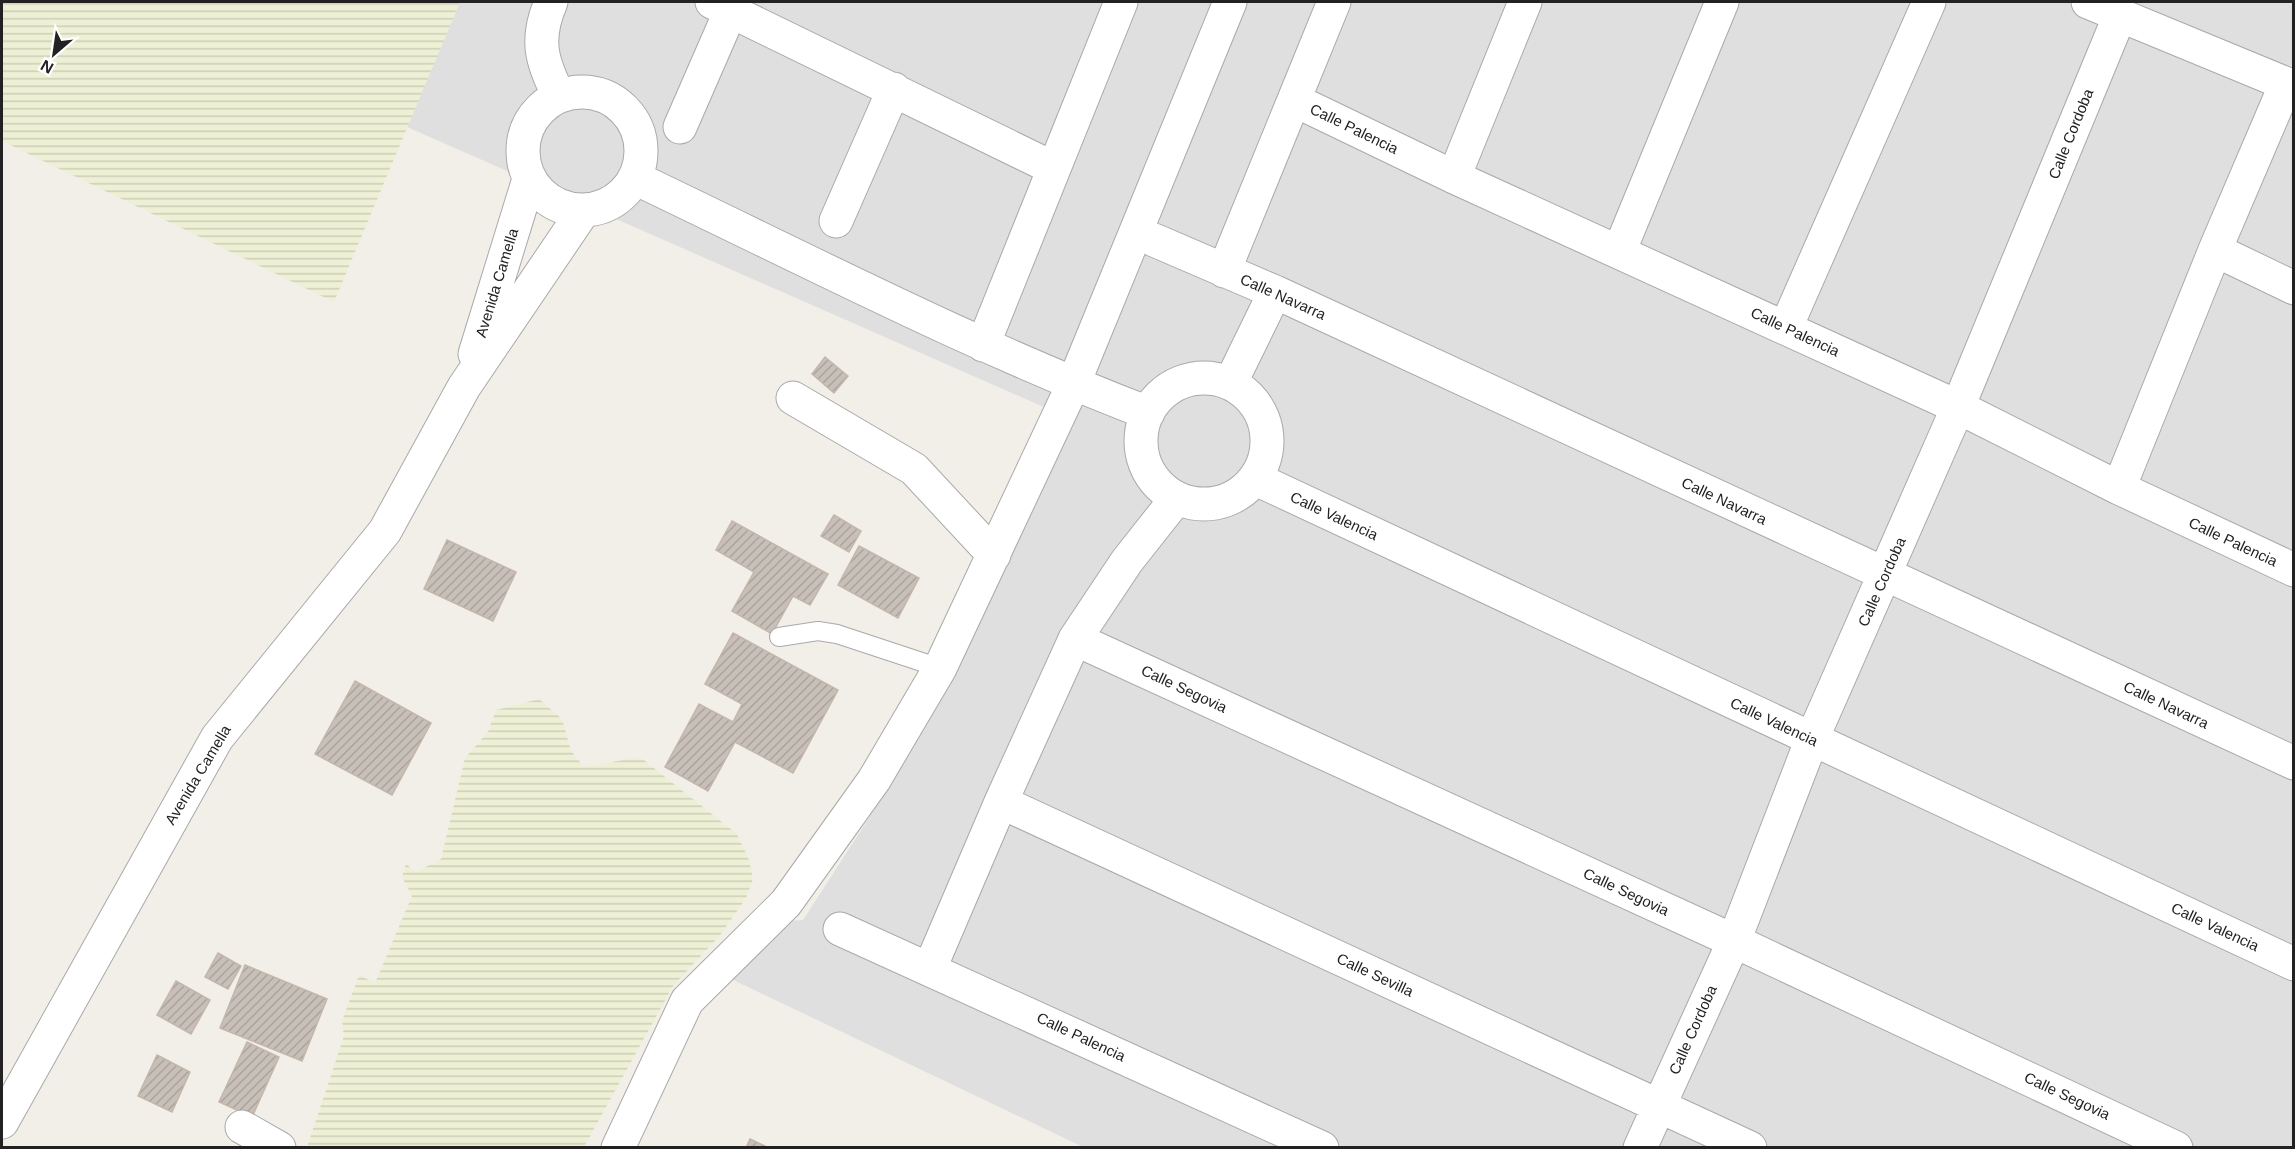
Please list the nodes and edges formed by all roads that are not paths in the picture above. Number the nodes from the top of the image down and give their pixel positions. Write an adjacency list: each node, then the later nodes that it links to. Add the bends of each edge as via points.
1 (551, 2): 13 (street, via 541,39 545,68)
2 (1121, 2): 16 (street)
3 (1230, 2): 31 (street)
4 (1334, 2): 14 (street)
5 (1525, 2): 17 (street)
6 (1722, 2): 24 (street)
7 (1929, 2): 28 (street)
8 (2088, 2): 10 (street)
9 (721, 6): 12 (street); 15 (street)
10 (2120, 15): 11 (street); 34 (street, Calle Cordoba)
11 (2290, 85): 23 (street)
12 (894, 89): 16 (street); 21 (street)
13 (559, 96): 18 (street, via 595,94 626,111 638,131 641,155); 19 (street, via 540,109 526,129 523,153)
14 (1294, 100): 17 (street, Calle Palencia); 25 (street)
15 (680, 127)
16 (1053, 168): 29 (street)
17 (1454, 177): 24 (street, Calle Palencia)
18 (635, 178): 20 (street, via 622,195 605,206); 29 (street)
19 (529, 179): 20 (street, via 552,202); 32 (street, Avenida Camella)
20 (584, 210): 32 (street, Avenida Camella)
21 (836, 221)
22 (1154, 240): 25 (street, Calle Navarra)
23 (2214, 250): 26 (street); 37 (street)
24 (1619, 252): 28 (street, Calle Palencia)
25 (1224, 272): 27 (street, Calle Navarra)
26 (2294, 288)
27 (1275, 292): 30 (street); 41 (street, Calle Navarra)
28 (1786, 327): 34 (street, Calle Palencia)
29 (983, 345): 31 (street)
30 (1231, 382): 35 (street, via 1213,378 1184,380 1160,394); 36 (street, via 1258,406 1267,430 1266,456)
31 (1073, 384): 35 (street); 39 (street)
32 (464, 387): 53 (street, Avenida Camella, via 385,531 217,738)
33 (793, 398): 39 (street, via 914,469)
34 (1958, 407): 37 (street, Calle Palencia); 41 (street, Calle Cordoba)
35 (1148, 413): 38 (street, via 1139,441 1144,465 1156,485)
36 (1256, 479): 38 (street, via 1233,498 1205,506); 45 (street, Calle Valencia)
37 (2119, 488): 40 (street, Calle Palencia)
38 (1176, 499): 43 (street, via 1127,561)
39 (994, 555): 44 (street)
40 (2294, 570)
41 (1886, 576): 45 (street, Calle Cordoba); 46 (street, Calle Navarra)
42 (779, 637): 44 (lane, via 818,631 837,634)
43 (1075, 639): 47 (street); 49 (street, Calle Segovia)
44 (940, 669): 56 (street, via 874,780 786,903 687,1001)
45 (1812, 740): 49 (street, Calle Cordoba); 50 (street, Calle Valencia)
46 (2294, 763)
47 (1001, 802): 51 (street); 52 (street, Calle Sevilla)
48 (840, 929): 51 (street, Calle Palencia)
49 (1734, 941): 52 (street, Calle Cordoba); 60 (street, Calle Segovia)
50 (2294, 964)
51 (930, 968): 57 (street, Calle Palencia)
52 (1659, 1106): 58 (street, Calle Cordoba); 59 (street, Calle Sevilla)
53 (2, 1122)
54 (242, 1126): 55 (street)
55 (279, 1148)
56 (618, 1148)
57 (1322, 1148)
58 (1640, 1148)
59 (1750, 1148)
60 (2176, 1148)

